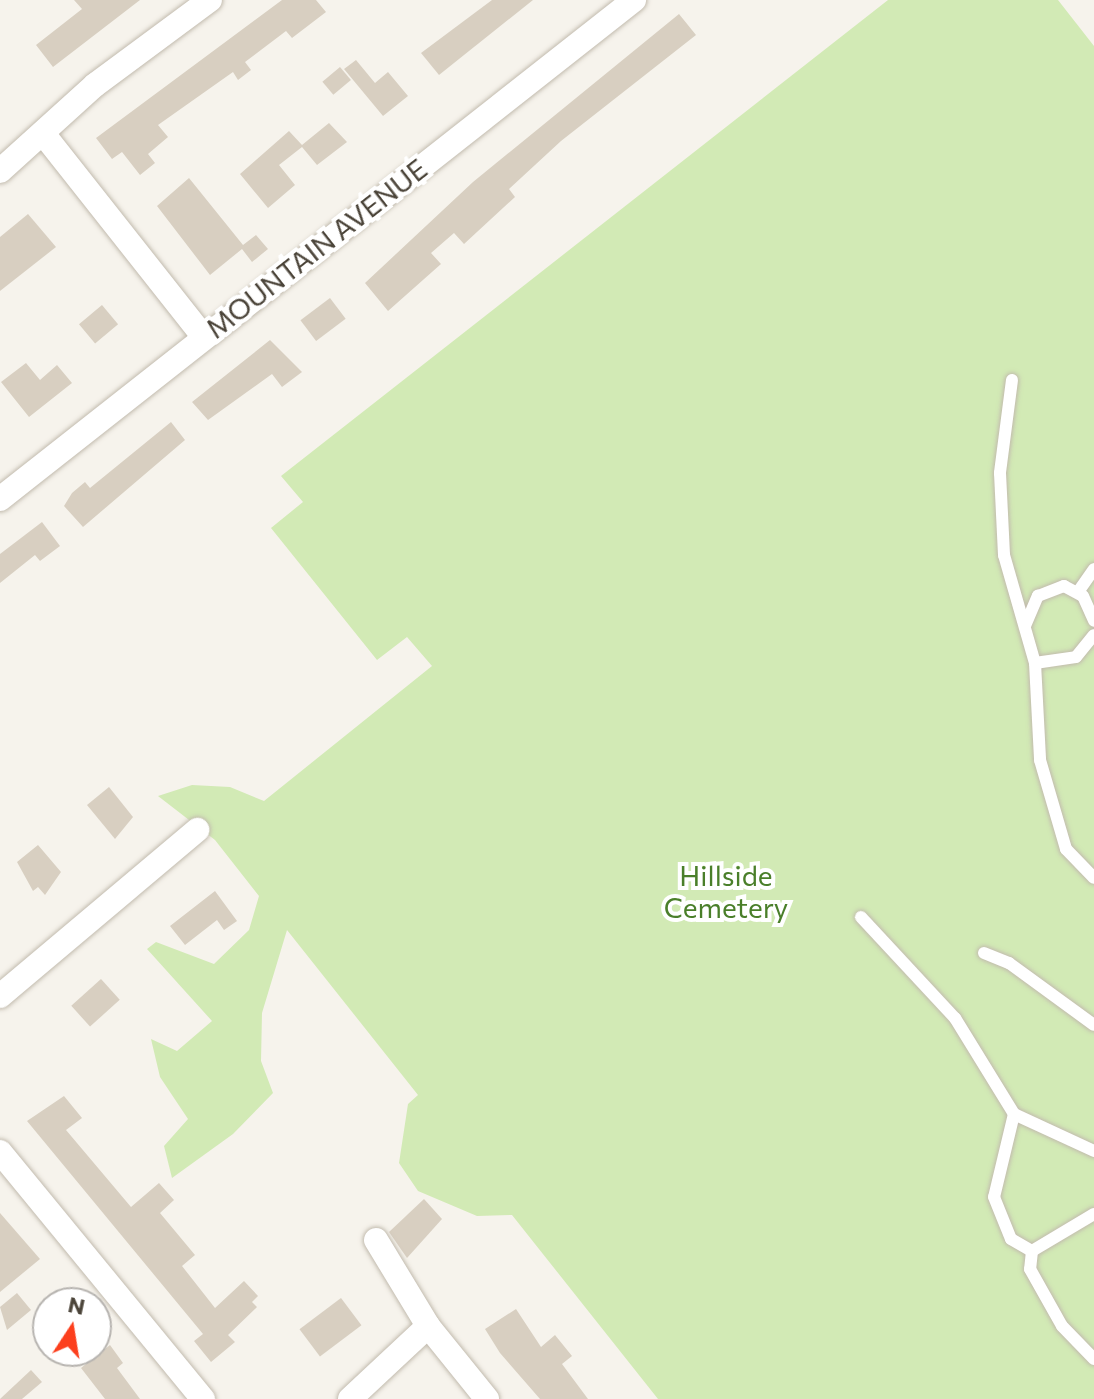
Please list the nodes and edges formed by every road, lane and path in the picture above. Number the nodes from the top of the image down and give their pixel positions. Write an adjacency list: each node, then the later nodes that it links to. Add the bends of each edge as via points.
1 (210, 0): 3 (street, via 95,85)
2 (634, 0): 5 (street, MOUNTAIN AVENUE)
3 (45, 136): 4 (street); 5 (street)
4 (0, 171)
5 (203, 336): 7 (street, MOUNTAIN AVENUE)
6 (1012, 380): 11 (lane, via 1000,511 1008,578)
7 (0, 499)
8 (1094, 569): 9 (lane)
9 (1078, 592): 10 (lane); 11 (lane, via 1064,586 1038,596)
10 (1094, 621)
11 (1025, 626): 14 (lane)
12 (1094, 635): 13 (lane)
13 (1090, 648): 14 (lane)
14 (1035, 663): 16 (lane, via 1032,713 1040,760 1066,849)
15 (197, 830): 19 (street)
16 (1094, 878)
17 (861, 917): 21 (lane, via 955,1018)
18 (984, 953): 20 (lane, via 1009,963)
19 (0, 996)
20 (1094, 1025)
21 (1014, 1114): 22 (lane); 26 (lane, via 994,1197 1011,1239)
22 (1094, 1151)
23 (0, 1152): 29 (street)
24 (1094, 1214): 26 (lane)
25 (376, 1240): 27 (street)
26 (1032, 1251): 28 (lane, via 1030,1269 1041,1298)
27 (428, 1326): 30 (street); 31 (street)
28 (1094, 1359)
29 (203, 1399)
30 (350, 1399)
31 (487, 1399)

